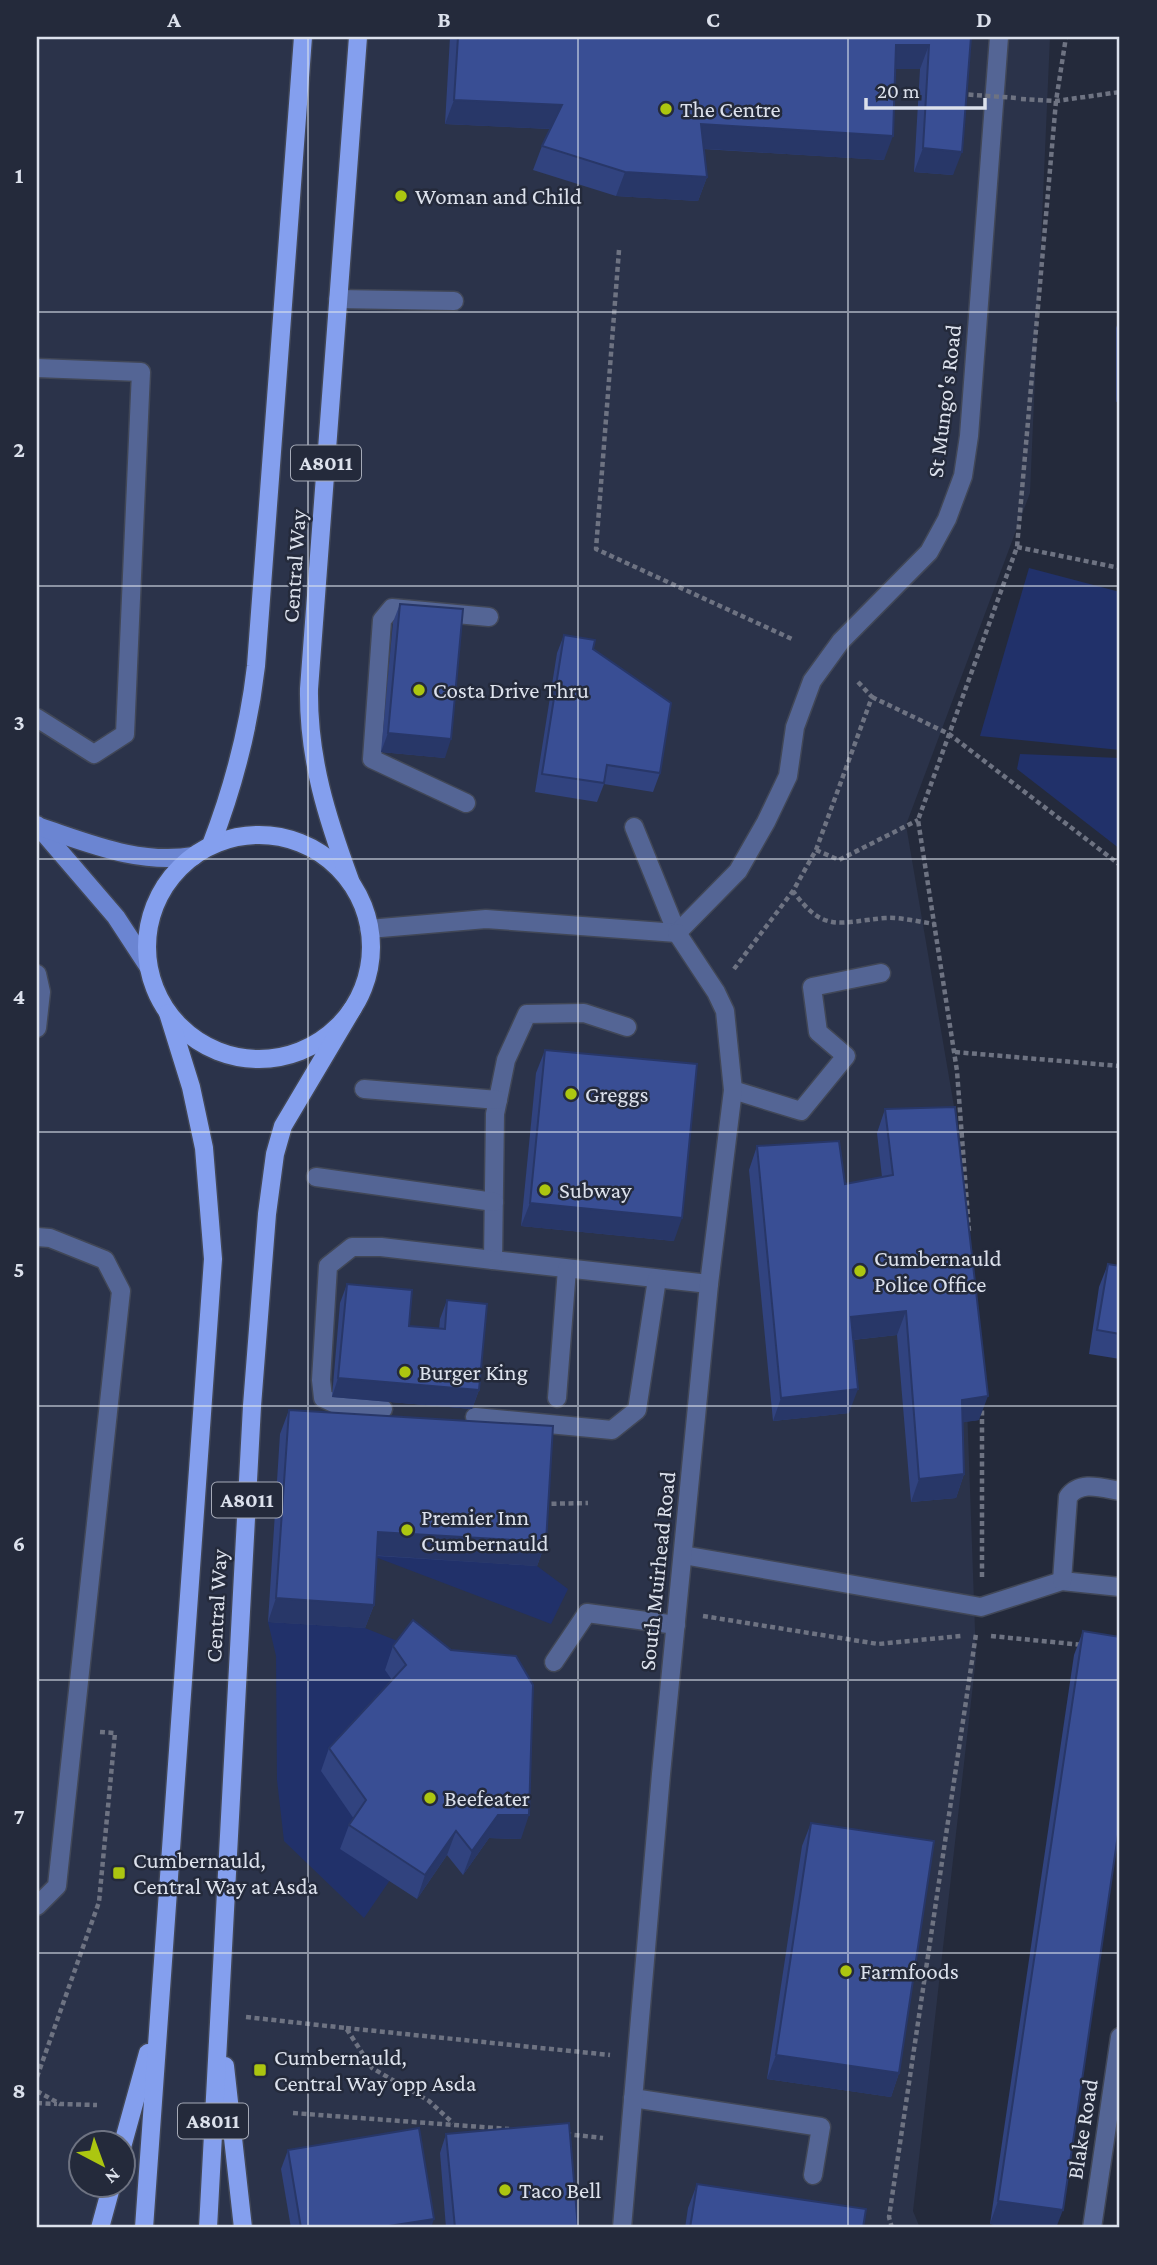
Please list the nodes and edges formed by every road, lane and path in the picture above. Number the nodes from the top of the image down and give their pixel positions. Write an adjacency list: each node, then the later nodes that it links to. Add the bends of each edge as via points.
1 (303, 37): 24 (main road, Central Way / A8011, via 257,666 227,805)
2 (358, 37): 9 (main road, Central Way / A8011)
3 (999, 37): 32 (street, St Mungo's Road, via 963,476 929,552 841,641 812,681 795,727 788,776 738,871)
4 (1066, 37): 7 (path)
5 (1120, 92): 7 (path)
6 (960, 94): 7 (path, bridge)
7 (1056, 101): 12 (path)
8 (619, 250): 15 (path, via 596,549)
9 (338, 299): 10 (street); 28 (main road, Central Way / A8011, via 309,730 320,795)
10 (454, 301)
11 (37, 368): 18 (street, via 141,372 125,734 94,754)
12 (1017, 547): 13 (path); 19 (path)
13 (1120, 568)
14 (489, 617): 20 (street, via 392,608 382,620 372,759)
15 (792, 639)
16 (858, 682): 17 (path)
17 (873, 697): 19 (path); 25 (path)
18 (37, 718)
19 (949, 734): 21 (path); 27 (path)
20 (466, 803)
21 (918, 820): 25 (path, via 839,860); 30 (path)
22 (38, 826): 26 (street, via 115,853 166,861); 33 (street, via 116,917)
23 (634, 827): 32 (street, South Muirhead Road)
24 (211, 845): 26 (main road); 28 (main road, via 255,835 299,843 319,852)
25 (816, 850): 29 (path)
26 (194, 856): 33 (main road, via 160,893 147,942)
27 (1120, 865)
28 (351, 883): 31 (main road)
29 (793, 891): 30 (path, via 808,911 838,925 888,918); 36 (path)
30 (935, 924): 41 (path)
31 (369, 929): 32 (street, via 486,919); 37 (main road, via 366,978)
32 (677, 933): 36 (street, South Muirhead Road)
33 (148, 967): 38 (main road)
34 (881, 973): 44 (street, via 812,987 818,1032 846,1056 801,1111)
35 (37, 974): 40 (street, via 41,992)
36 (716, 992): 44 (street, South Muirhead Road, via 725,1011)
37 (353, 1007): 38 (main road, via 318,1042 271,1058 232,1056 213,1049 181,1028); 71 (main road, Central Way / A8011, via 284,1126 271,1180 252,1406)
38 (168, 1013): 72 (main road, Central Way / A8011, via 204,1148 213,1259)
39 (628, 1027): 45 (street, via 584,1013 527,1014 506,1060)
40 (37, 1028)
41 (954, 1052): 42 (path); 48 (path)
42 (1120, 1066)
43 (364, 1089): 45 (street)
44 (733, 1090): 53 (street, South Muirhead Road)
45 (498, 1100): 47 (street)
46 (316, 1177): 47 (street)
47 (494, 1202): 50 (street)
48 (969, 1236)
49 (37, 1237): 69 (street, via 105,1260 121,1291)
50 (493, 1260): 51 (street); 56 (street, via 352,1247 328,1266 323,1398 338,1405)
51 (568, 1269): 52 (street); 54 (street)
52 (657, 1279): 53 (street); 57 (street, via 636,1410 612,1430)
53 (709, 1284): 61 (street, South Muirhead Road)
54 (557, 1398)
55 (981, 1401): 64 (path)
56 (383, 1409)
57 (475, 1418)
58 (1120, 1491): 62 (street, via 1085,1486 1073,1489 1068,1497)
59 (588, 1503): 60 (path)
60 (541, 1504)
61 (683, 1555): 64 (street); 65 (street, South Muirhead Road)
62 (1062, 1581): 63 (street); 64 (street)
63 (1120, 1587)
64 (981, 1607): 66 (path)
65 (677, 1618): 66 (path, via 878,1644); 68 (street, via 587,1613); 75 (street, South Muirhead Road)
66 (976, 1634): 67 (path); 95 (path, via 889,2217)
67 (1094, 1646)
68 (554, 1662)
69 (73, 1729): 70 (street, via 57,1886); 76 (path, via 115,1733 99,1902)
70 (37, 1906)
71 (219, 2013): 73 (path); 92 (main road, Central Way / A8011); 93 (main road)
72 (159, 2015): 84 (main road); 91 (main road, Central Way / A8011)
73 (346, 2028): 75 (path); 83 (path, via 372,2068 429,2101)
74 (1120, 2038): 96 (street, Blake Road)
75 (637, 2058): 78 (street, South Muirhead Road)
76 (37, 2077)
77 (37, 2091): 80 (path)
78 (633, 2098): 87 (street, South Muirhead Road); 88 (street, via 821,2127)
79 (37, 2103): 80 (path)
80 (60, 2104): 81 (path)
81 (97, 2105)
82 (293, 2113): 83 (path)
83 (453, 2124): 85 (path)
84 (127, 2128)
85 (521, 2130)
86 (562, 2134): 87 (path)
87 (629, 2140): 94 (street, South Muirhead Road)
88 (813, 2175)
89 (108, 2198): 90 (main road)
90 (100, 2228)
91 (144, 2228)
92 (208, 2228)
93 (243, 2228)
94 (622, 2228)
95 (892, 2228)
96 (1092, 2228)

